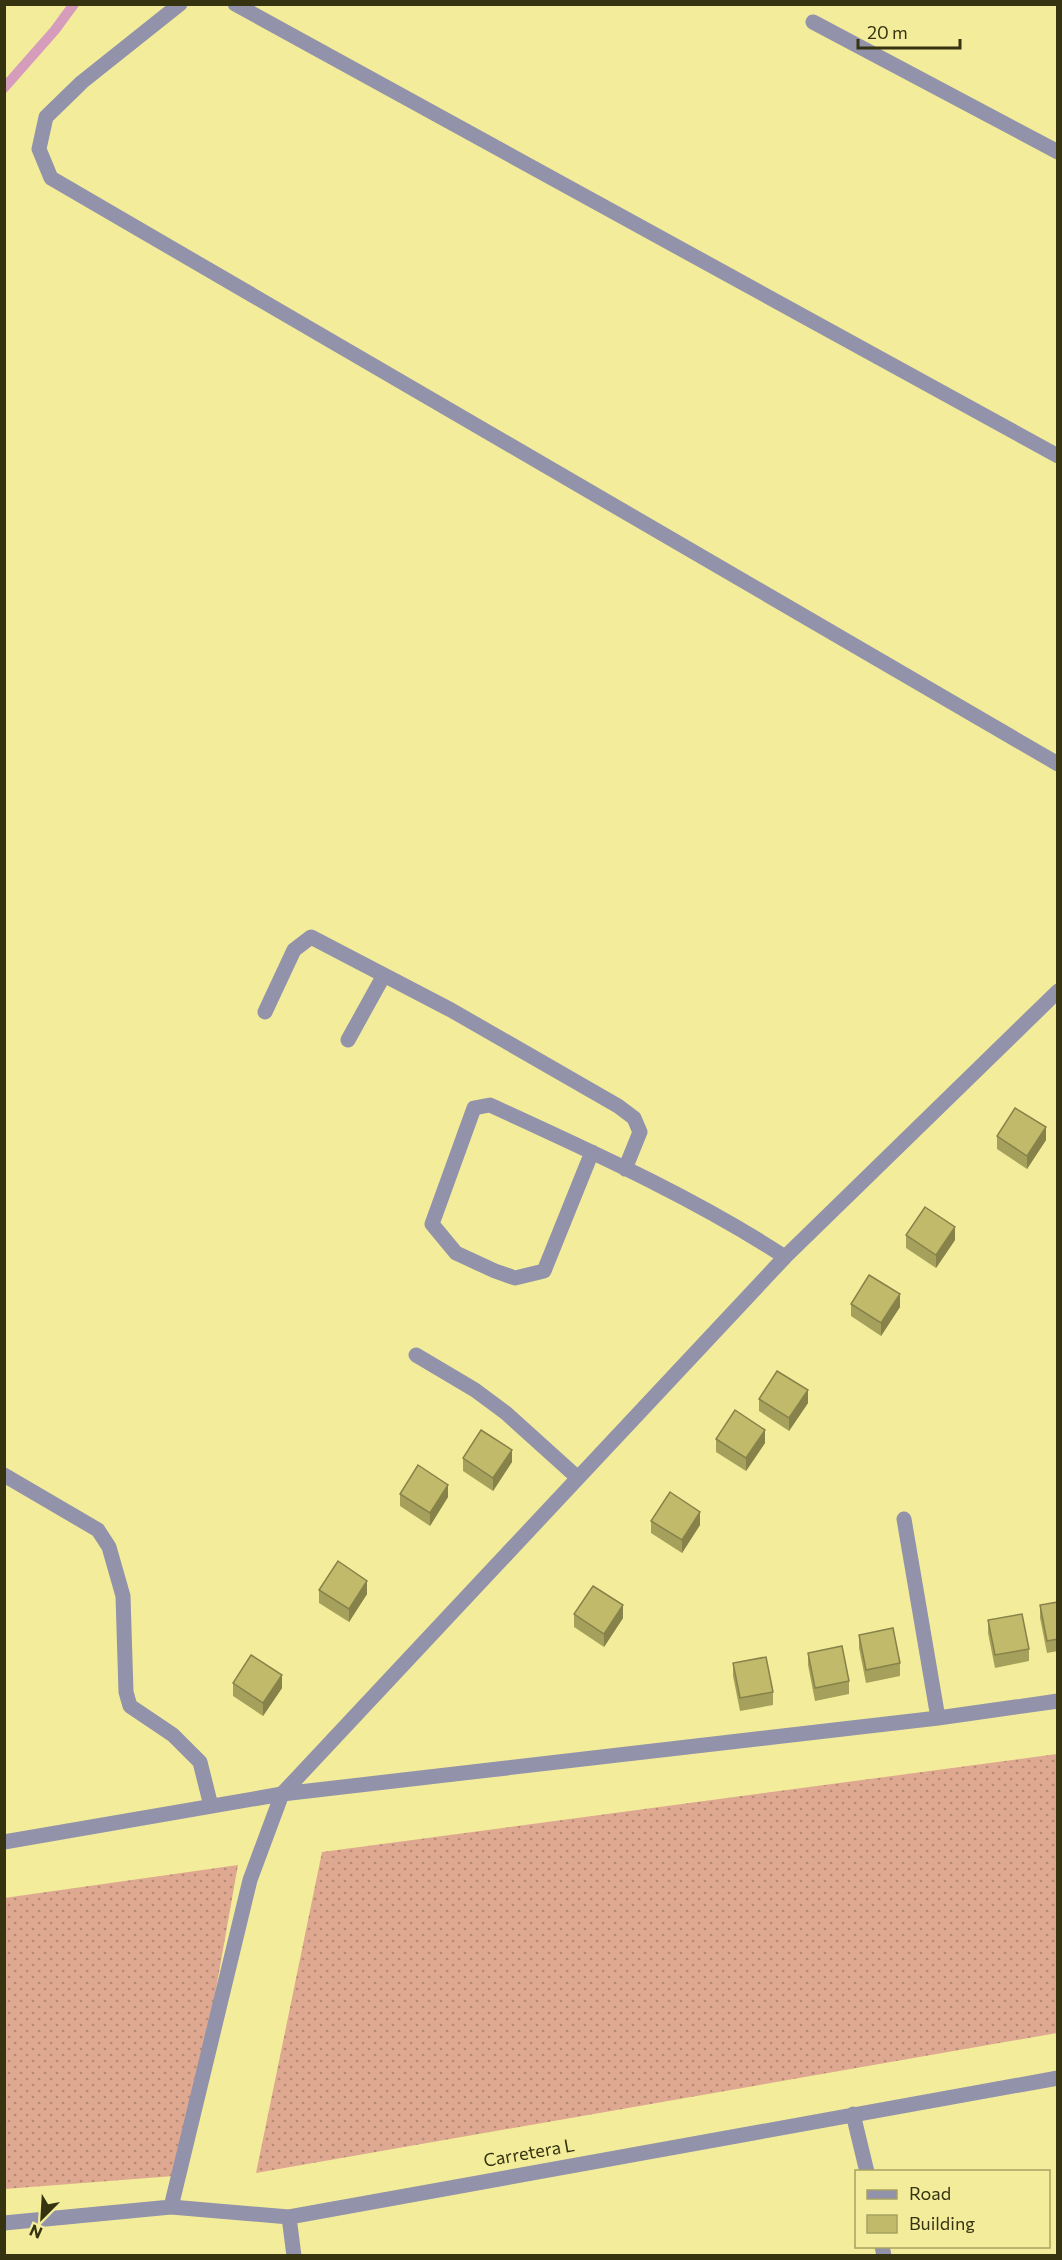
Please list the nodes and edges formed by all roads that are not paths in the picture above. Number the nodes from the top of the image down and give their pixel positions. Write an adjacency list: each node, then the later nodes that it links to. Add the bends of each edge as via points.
1 (180, 4): 6 (street, via 82,81 46,117 39,149 51,178)
2 (235, 4): 5 (street)
3 (813, 22): 4 (street)
4 (1058, 152)
5 (1058, 456)
6 (1058, 764)
7 (384, 975): 9 (street, via 311,937 294,950); 10 (street); 12 (street, via 452,1010 634,1118 640,1131)
8 (1058, 991): 13 (street)
9 (265, 1012)
10 (348, 1040)
11 (592, 1152): 11 (street, via 544,1271 515,1278 495,1271 456,1253 432,1224 474,1108 490,1105); 12 (street)
12 (625, 1169): 13 (street, via 744,1230)
13 (785, 1257): 16 (street)
14 (416, 1354): 16 (street, via 506,1413)
15 (4, 1475): 21 (street, via 98,1530 109,1547 123,1596 126,1692 130,1706 173,1735 200,1762)
16 (578, 1478): 20 (street)
17 (904, 1519): 19 (street)
18 (1058, 1701): 19 (street)
19 (938, 1718): 20 (street)
20 (282, 1794): 21 (street); 26 (street, via 250,1880)
21 (211, 1806): 22 (street)
22 (4, 1842)
23 (1058, 2078): 24 (street, Carretera L)
24 (853, 2114): 25 (street); 27 (street, Carretera L)
25 (867, 2170)
26 (171, 2206): 27 (street, Carretera L); 28 (street, Carretera L)
27 (289, 2217): 29 (street)
28 (4, 2223)
29 (294, 2256)

